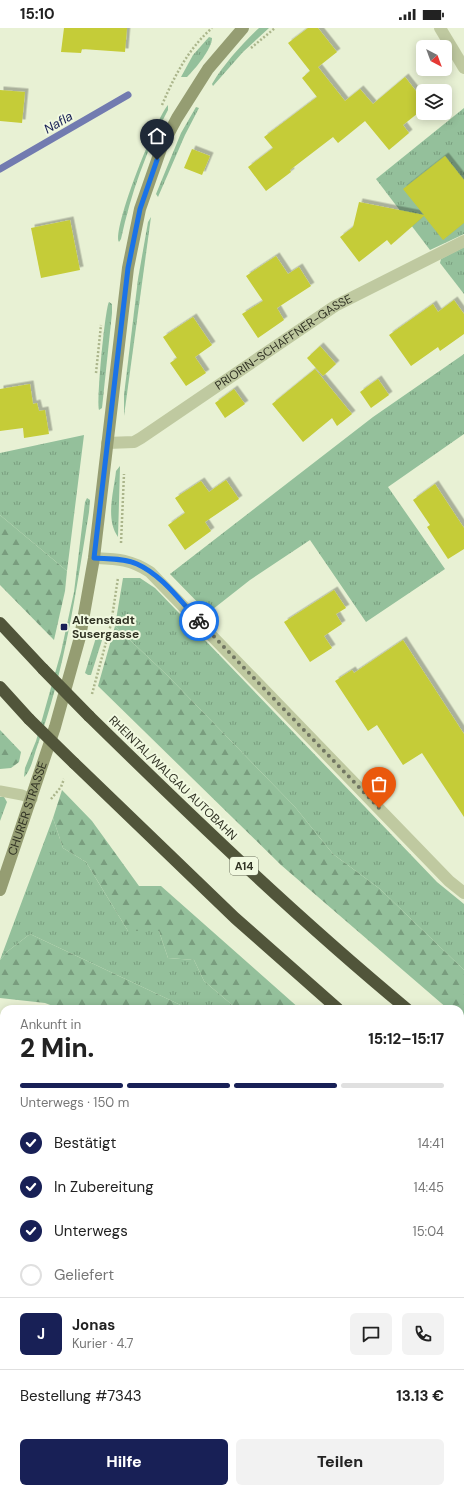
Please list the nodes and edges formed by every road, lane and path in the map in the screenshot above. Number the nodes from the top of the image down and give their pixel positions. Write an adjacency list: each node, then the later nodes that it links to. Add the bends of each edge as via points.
1 (243, 28): 7 (main road, CHURER STRASSE, via 208,69 177,118 162,146 140,209 128,268)
2 (275, 28): 4 (path)
3 (440, 28): 5 (street)
4 (248, 52)
5 (464, 68)
6 (464, 241): 7 (street, PRIORIN-SCHAFFNER-GASSE, via 335,306 134,442)
7 (107, 443): 9 (main road, CHURER STRASSE)
8 (124, 473): 10 (path)
9 (94, 558): 10 (street); 16 (main road, CHURER STRASSE, via 80,637)
10 (120, 559): 13 (path, via 116,603); 18 (street, via 137,563 170,591)
11 (0, 623): 20 (highway, RHEINTAL/WALGAU AUTOBAHN / A14, bridge, via 89,716 236,859)
12 (0, 687): 19 (highway, bridge, via 29,719 235,918)
13 (91, 698)
14 (67, 772): 16 (path, via 62,787 53,797 47,801)
15 (0, 791): 16 (lane)
16 (32, 799): 17 (main road, CHURER STRASSE)
17 (0, 890)
18 (464, 893)
19 (333, 1005)
20 (402, 1005)

